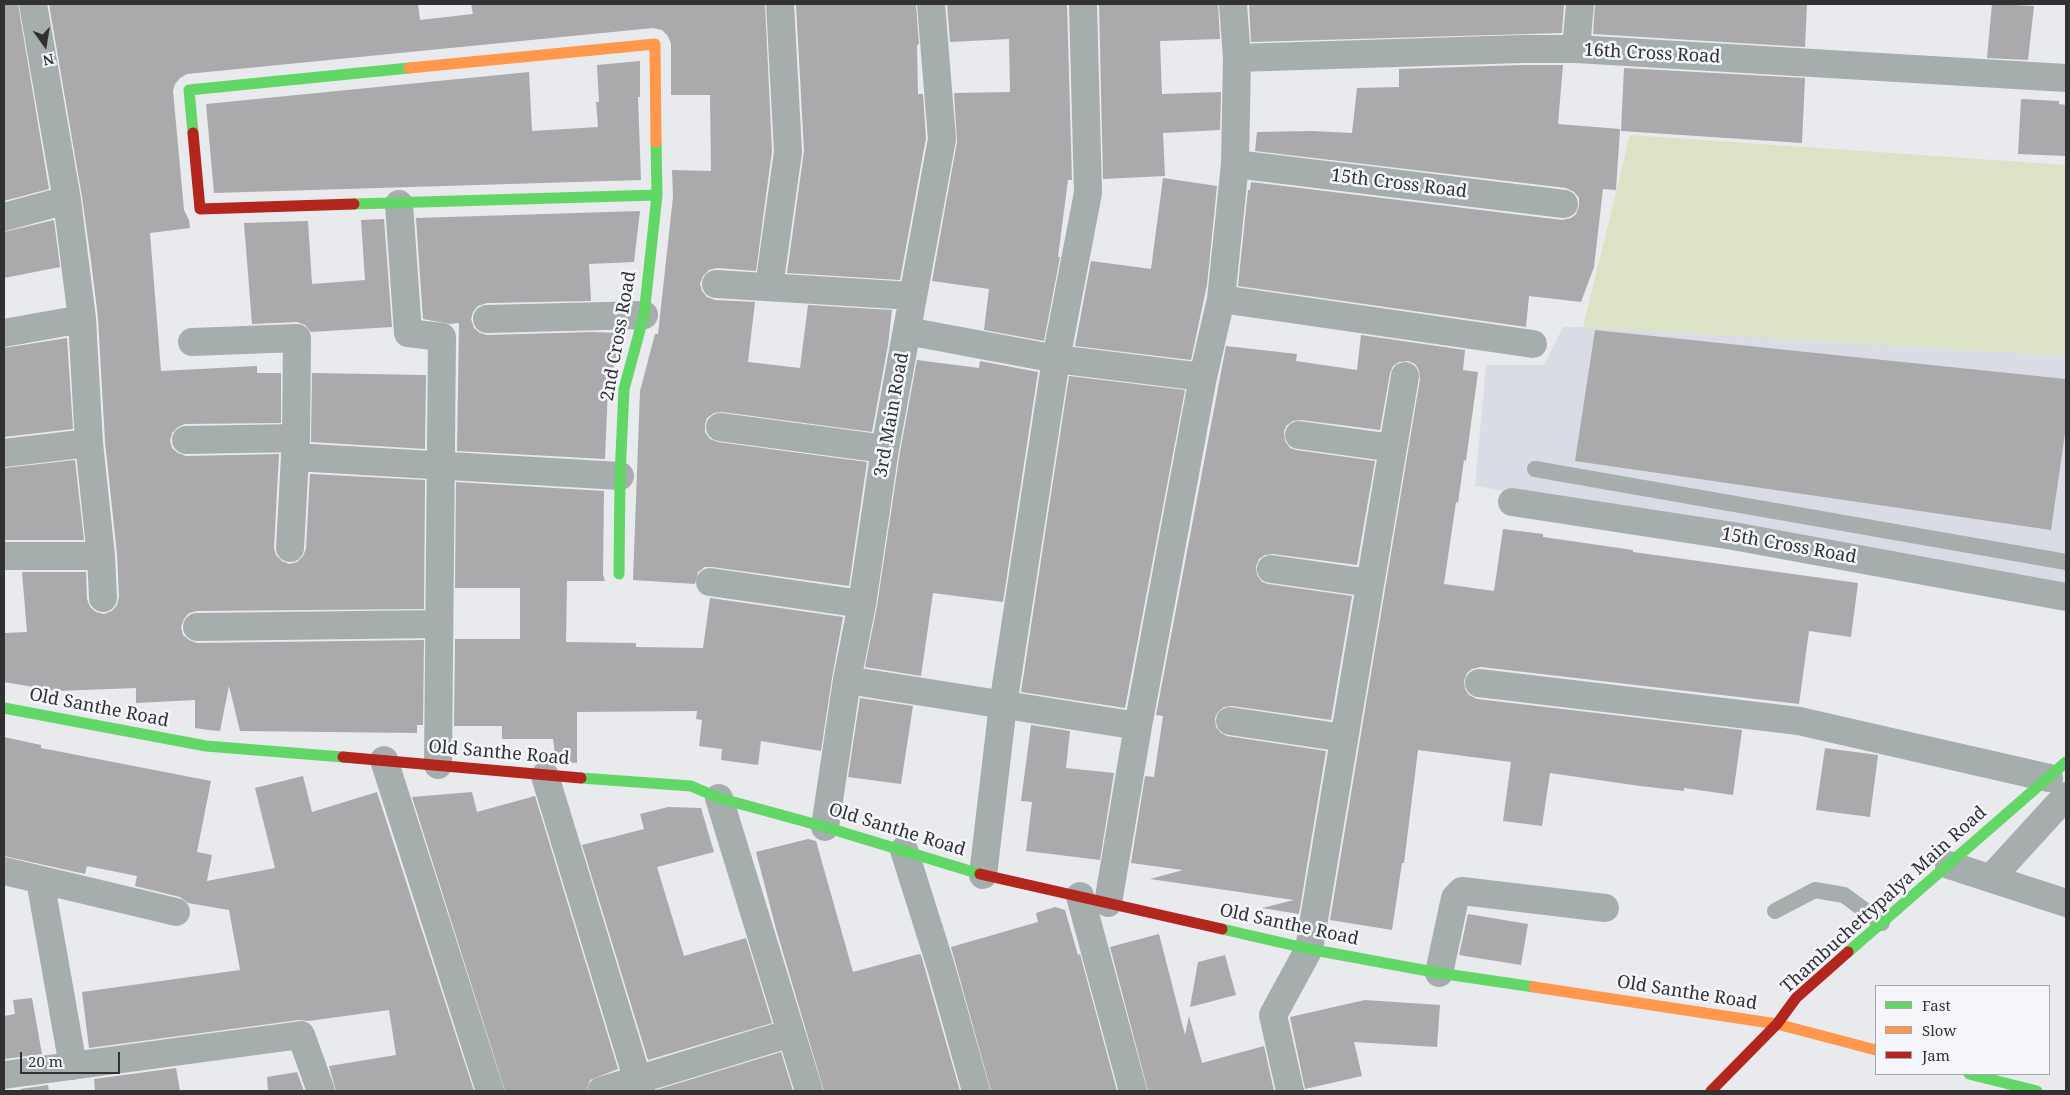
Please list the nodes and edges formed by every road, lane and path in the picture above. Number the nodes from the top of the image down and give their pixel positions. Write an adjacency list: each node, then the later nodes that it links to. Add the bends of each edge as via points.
1 (33, 4): 12 (street)
2 (780, 4): 17 (street, via 788,152)
3 (931, 4): 18 (street, 3rd Main Road, via 942,138)
4 (1083, 4): 27 (street, via 1088,193)
5 (1233, 4): 8 (street)
6 (1580, 4): 7 (street)
7 (1576, 49): 8 (street, 16th Cross Road); 9 (street, 16th Cross Road)
8 (1237, 58): 10 (street)
9 (2066, 78)
10 (1235, 164): 14 (street, 15th Cross Road); 19 (street)
11 (657, 195): 13 (street); 13 (street, 2nd Cross Road, via 655,44 189,90 200,209); 20 (street, 2nd Cross Road)
12 (67, 200): 15 (street); 21 (street)
13 (399, 204): 38 (street, via 408,333 442,337)
14 (1564, 204)
15 (4, 217)
16 (716, 284): 17 (street)
17 (769, 287): 18 (street)
18 (913, 296): 23 (street, 3rd Main Road)
19 (1221, 299): 26 (street); 29 (street)
20 (644, 316): 22 (street); 40 (street, 2nd Cross Road, via 624,388)
21 (82, 319): 24 (street); 33 (street)
22 (487, 319)
23 (907, 331): 27 (street); 36 (street, 3rd Main Road)
24 (4, 333)
25 (192, 342): 34 (street, via 297,338)
26 (1533, 344)
27 (1056, 359): 29 (street); 57 (street)
28 (1405, 376): 35 (street)
29 (1203, 377): 60 (street)
30 (720, 427): 36 (street)
31 (1299, 435): 35 (street)
32 (186, 440): 34 (street)
33 (89, 443): 37 (street); 44 (street)
34 (296, 447): 38 (street); 42 (street)
35 (1393, 448): 49 (street)
36 (885, 449): 52 (street, 3rd Main Road)
37 (4, 453)
38 (440, 466): 40 (street); 53 (street)
39 (1536, 469): 45 (lane)
40 (620, 476): 47 (street, 2nd Cross Road)
41 (1512, 502): 50 (street, 15th Cross Road, via 1733,536)
42 (290, 548)
43 (4, 556): 44 (street)
44 (101, 556): 51 (street)
45 (2066, 562)
46 (1271, 569): 49 (street)
47 (620, 574)
48 (710, 582): 52 (street)
49 (1370, 583): 61 (street)
50 (2066, 597)
51 (103, 598)
52 (862, 604): 55 (street, 3rd Main Road)
53 (439, 624): 54 (street); 63 (street)
54 (197, 628)
55 (847, 680): 57 (street); 67 (street, 3rd Main Road)
56 (1479, 682): 65 (street, via 1799,721)
57 (1003, 705): 60 (street); 71 (street)
58 (4, 708): 62 (street, Old Santhe Road, via 206,746)
59 (1230, 721): 61 (street)
60 (1138, 726): 75 (street)
61 (1344, 738): 81 (street)
62 (384, 760): 63 (street, Old Santhe Road); 91 (street)
63 (438, 765): 64 (street, Old Santhe Road)
64 (545, 776): 66 (street, Old Santhe Road, via 691,786); 89 (street)
65 (2060, 779): 69 (street, Thambuchettypalya Main Road); 72 (street)
66 (719, 798): 67 (street, Old Santhe Road); 84 (street)
67 (825, 827): 68 (street, Old Santhe Road)
68 (904, 850): 71 (street, Old Santhe Road); 94 (street)
69 (1949, 865): 72 (street); 80 (street, Thambuchettypalya Main Road)
70 (4, 871): 73 (street)
71 (983, 874): 74 (street, Old Santhe Road)
72 (1991, 878): 76 (street)
73 (40, 880): 79 (street); 87 (street)
74 (1080, 896): 75 (street, Old Santhe Road); 95 (street)
75 (1108, 903): 81 (street, Old Santhe Road)
76 (2066, 904)
77 (1605, 908): 82 (street, via 1462,891 1455,898)
78 (1775, 911): 80 (lane, via 1815,890 1844,895)
79 (176, 912)
80 (1882, 924): 83 (street, Thambuchettypalya Main Road, via 1796,998)
81 (1309, 949): 82 (street, Old Santhe Road); 96 (street, via 1274,1015)
82 (1439, 973): 83 (street, Old Santhe Road)
83 (1777, 1024): 85 (street, Old Santhe Road); 97 (street, Thambuchettypalya Main Road)
84 (791, 1033): 89 (street); 93 (street)
85 (1875, 1050)
86 (4, 1075): 87 (street)
87 (58, 1075): 90 (street, via 301,1035)
88 (1973, 1075): 98 (street)
89 (640, 1086): 92 (street)
90 (320, 1091)
91 (490, 1091)
92 (601, 1091)
93 (809, 1091)
94 (976, 1091)
95 (1133, 1091)
96 (1290, 1091)
97 (1712, 1091)
98 (2036, 1091)

